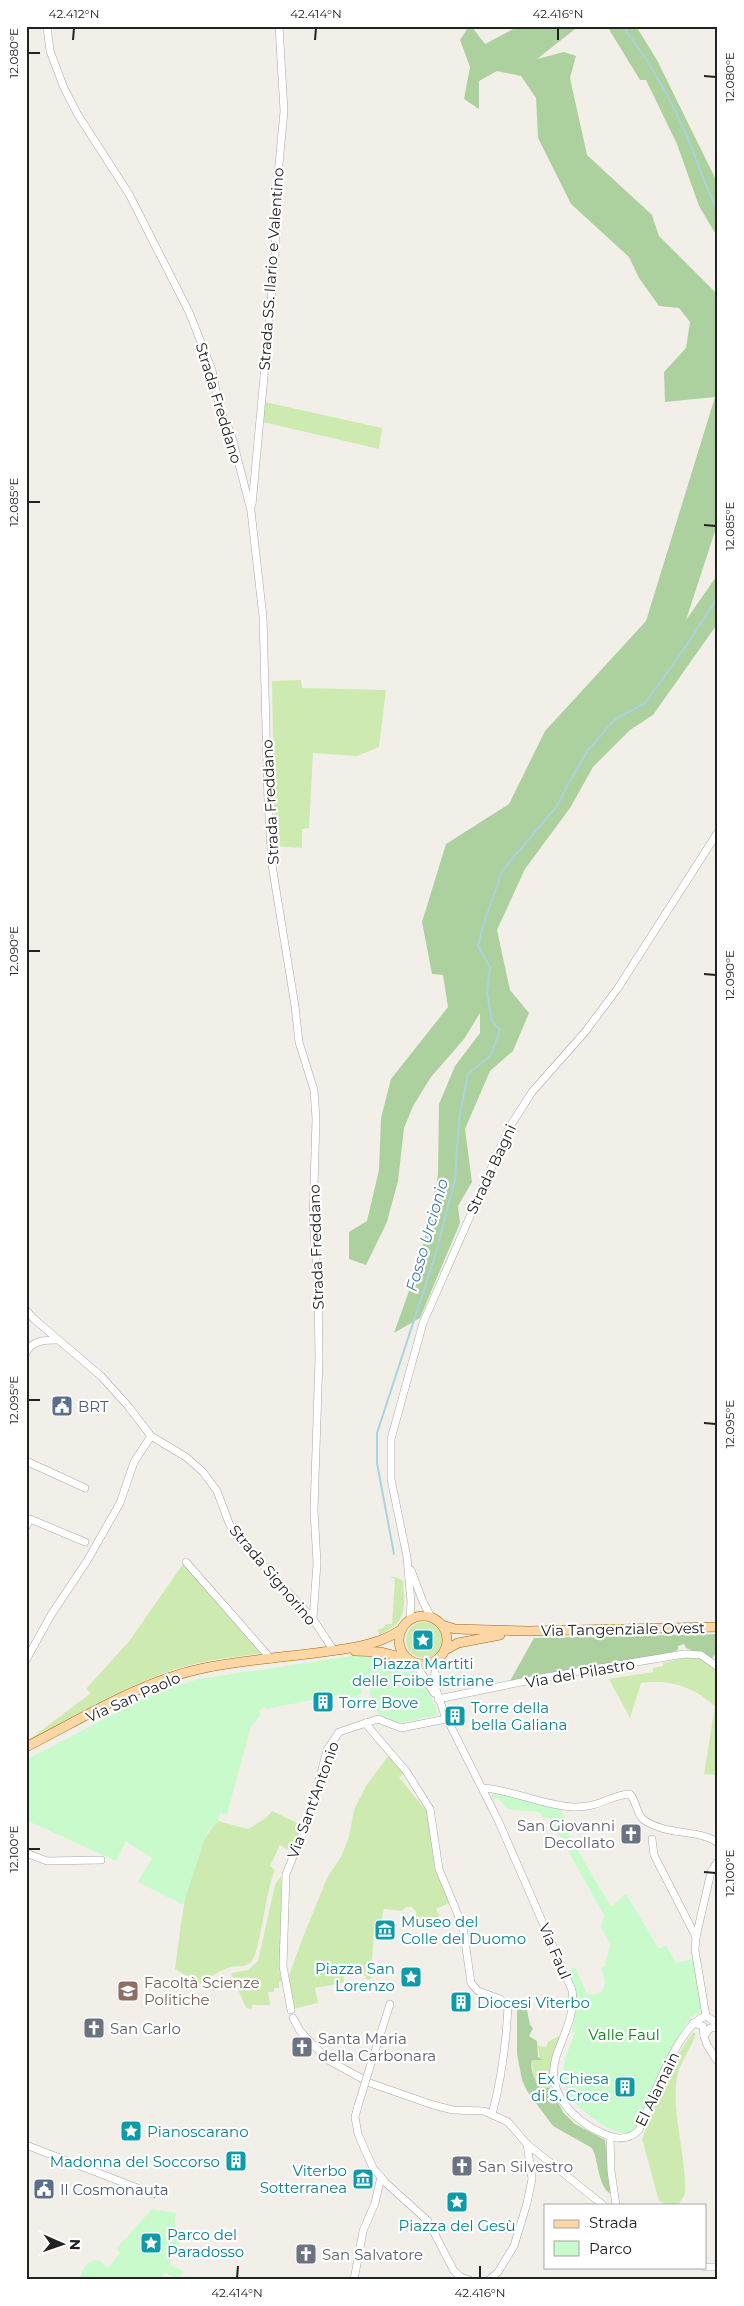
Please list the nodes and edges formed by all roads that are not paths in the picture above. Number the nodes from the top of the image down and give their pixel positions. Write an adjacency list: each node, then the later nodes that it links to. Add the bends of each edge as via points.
1 (47, 26): 3 (street, Strada Freddano, via 50,51 64,88 129,194 189,312 212,370 220,411 231,433)
2 (279, 26): 3 (street, Strada SS. Ilario e Valentino, via 284,112 275,258)
3 (251, 511): 16 (street, Strada Freddano, via 263,618 272,865 299,1042 314,1090 316,1119 313,1219 320,1358)
4 (718, 832): 13 (street, Strada Bagni, via 618,988 520,1109 423,1323 396,1416 389,1459)
5 (26, 1310): 6 (street, Strada Signorino)
6 (58, 1340): 7 (street, via 42,1340 29,1347); 8 (street, Strada Signorino, via 101,1376)
7 (26, 1353)
8 (151, 1436): 16 (street, Strada Signorino, via 186,1457 203,1472 217,1491 237,1537); 25 (street, via 134,1462 120,1503)
9 (26, 1461): 10 (street)
10 (85, 1488)
11 (26, 1527): 12 (street, via 30,1519)
12 (85, 1542)
13 (407, 1557): 15 (street, Strada Bagni, via 422,1602); 17 (street, Strada Bagni)
14 (186, 1562): 24 (street)
15 (431, 1618): 17 (main road, via 421,1616); 18 (main road)
16 (313, 1620): 23 (street, Strada Signorino)
17 (410, 1620): 20 (main road)
18 (442, 1625): 21 (main road, Via Tangenziale Ovest); 22 (main road, via 447,1639)
19 (718, 1627): 21 (main road, Via Tangenziale Ovest)
20 (402, 1629): 23 (main road, Via San Paolo, via 379,1642); 27 (main road, via 400,1646)
21 (528, 1631): 22 (main road, Via Tangenziale Ovest, via 484,1637 458,1643)
22 (445, 1650): 26 (main road)
23 (334, 1651): 24 (main road, Via San Paolo); 27 (main road, Via San Paolo, via 381,1652)
24 (271, 1659): 32 (main road, Via San Paolo, via 204,1668 167,1679)
25 (26, 1660)
26 (436, 1660): 27 (main road, via 426,1664); 29 (street, Via Faul, via 434,1683)
27 (412, 1661): 29 (street, Via Faul)
28 (718, 1667): 29 (street, Via del Pilastro, via 701,1655 684,1654)
29 (438, 1699): 30 (street, Via Faul)
30 (446, 1719): 31 (street, Via Sant'Antonio, via 401,1728 378,1719); 33 (street, Via Faul)
31 (365, 1723): 41 (street, Via Sant'Antonio, via 339,1732 328,1750 310,1816 286,1874 283,1966); 48 (street, via 406,1771 430,1809 439,1869 463,1927 471,1983 478,1991 500,1999 508,2007 506,2050)
32 (26, 1747)
33 (483, 1788): 35 (street, via 571,1807 593,1806 621,1794 630,1794 643,1819 667,1831); 49 (street, Via Faul, via 572,1990 569,2024 555,2060 557,2090 568,2110 580,2121)
34 (652, 1839): 39 (street, via 654,1855)
35 (718, 1843)
36 (26, 1853): 37 (street, via 47,1861)
37 (101, 1860)
38 (718, 1861): 39 (street, via 711,1872)
39 (696, 1937): 42 (street, via 695,1950)
40 (390, 2004): 52 (street, bridge, via 355,2118 358,2134)
41 (291, 2010)
42 (706, 2016): 44 (street); 45 (street)
43 (293, 2018): 48 (street, via 328,2060 370,2083 453,2110)
44 (693, 2022): 46 (street, via 703,2026); 49 (street, El Alamain, via 665,2069 639,2130 627,2138)
45 (718, 2026): 46 (street, via 710,2028)
46 (704, 2036): 47 (street)
47 (718, 2062)
48 (492, 2114): 50 (street, via 508,2122)
49 (610, 2137): 55 (street)
50 (527, 2144): 54 (street); 58 (street, via 532,2179 527,2203 514,2246 498,2272)
51 (26, 2145): 53 (street)
52 (380, 2177): 56 (street, via 375,2203 363,2231); 57 (street, via 428,2221 454,2271)
53 (153, 2194)
54 (602, 2204)
55 (616, 2204)
56 (354, 2280)
57 (469, 2280)
58 (489, 2280)

